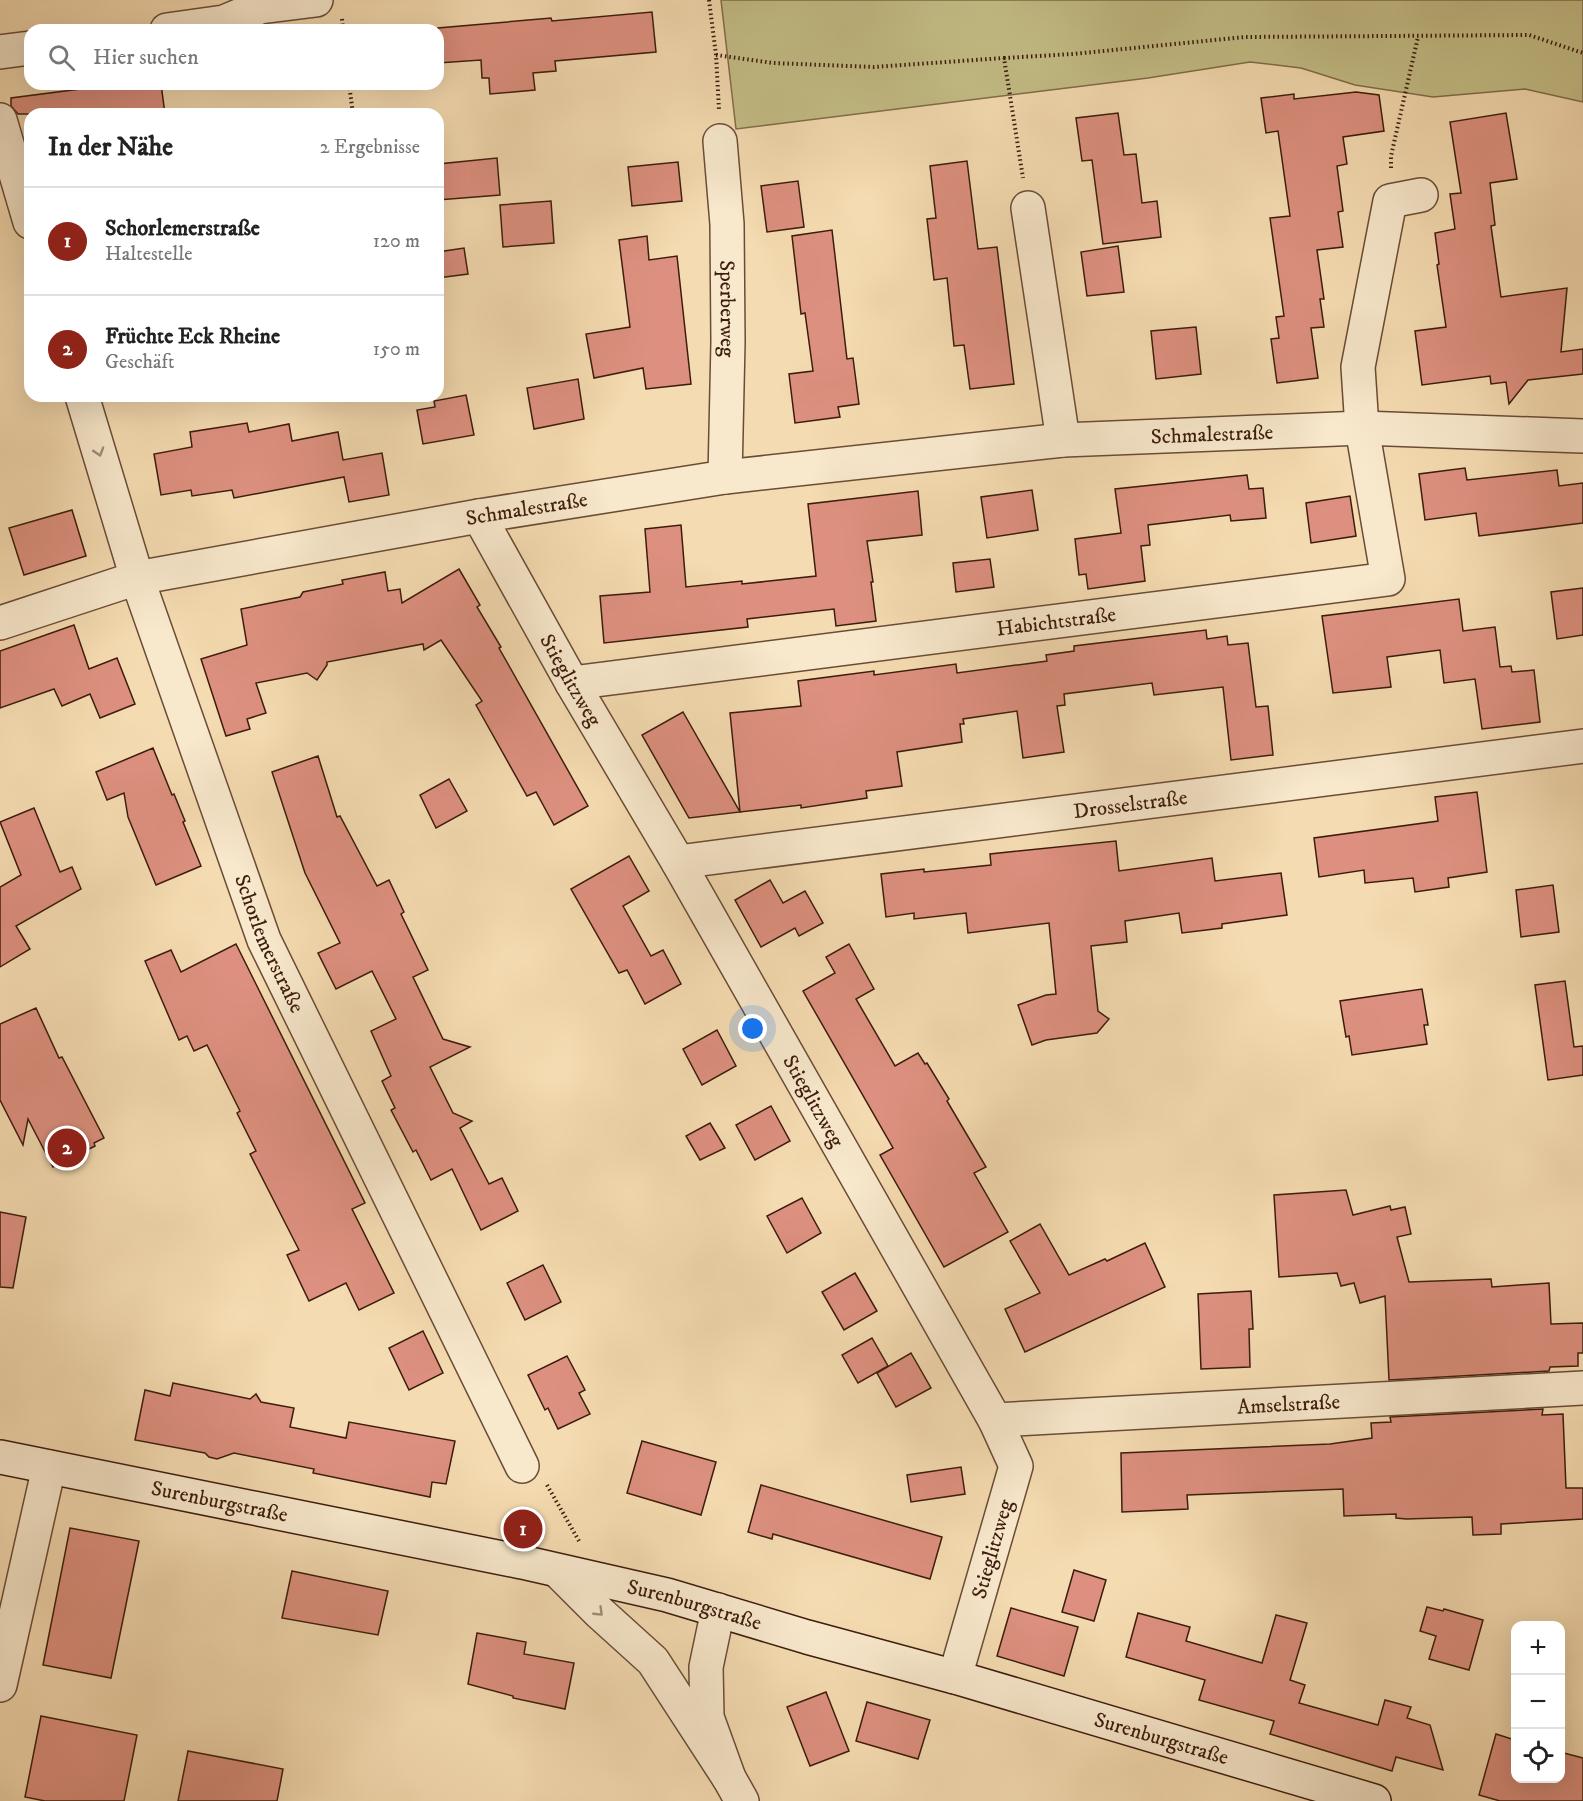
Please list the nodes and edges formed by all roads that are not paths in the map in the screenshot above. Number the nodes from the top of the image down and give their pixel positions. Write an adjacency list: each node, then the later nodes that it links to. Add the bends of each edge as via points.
1 (316, 0): 2 (street, via 260,7)
2 (210, 24)
3 (24, 49): 4 (street)
4 (0, 52)
5 (0, 120): 8 (street)
6 (720, 141): 14 (street, Sperberweg, via 727,224)
7 (1405, 198): 11 (street, via 1358,367)
8 (24, 202)
9 (1028, 208): 13 (street)
10 (84, 402): 16 (street, Schorlemerstraße, one-way to 16)
11 (1362, 428): 12 (street, Schmalestraße); 13 (street, Schmalestraße); 18 (street, Habichtstraße, via 1388,579)
12 (1583, 436)
13 (1063, 440): 14 (street, Schmalestraße)
14 (725, 477): 15 (street, Schmalestraße)
15 (479, 516): 16 (street, Schmalestraße); 18 (street, Stieglitzweg)
16 (137, 578): 17 (street, Schmalestraße); 24 (street, Schorlemerstraße, via 264,940)
17 (0, 623)
18 (572, 683): 20 (street, Stieglitzweg)
19 (1583, 746): 20 (street, Drosselstraße)
20 (678, 862): 22 (street, Stieglitzweg)
21 (1583, 1388): 22 (street, Amselstraße)
22 (995, 1419): 28 (street, Stieglitzweg, via 1016,1466)
23 (0, 1457): 25 (street, Surenburgstraße)
24 (522, 1466)
25 (49, 1467): 26 (street, Surenburgstraße); 29 (street)
26 (558, 1570): 27 (street, Surenburgstraße); 30 (street, one-way to 30, via 653,1661)
27 (718, 1610): 28 (street, Surenburgstraße); 30 (street, via 706,1667 707,1717)
28 (956, 1677): 31 (street, Surenburgstraße)
29 (0, 1685)
30 (736, 1789)
31 (1374, 1801)

